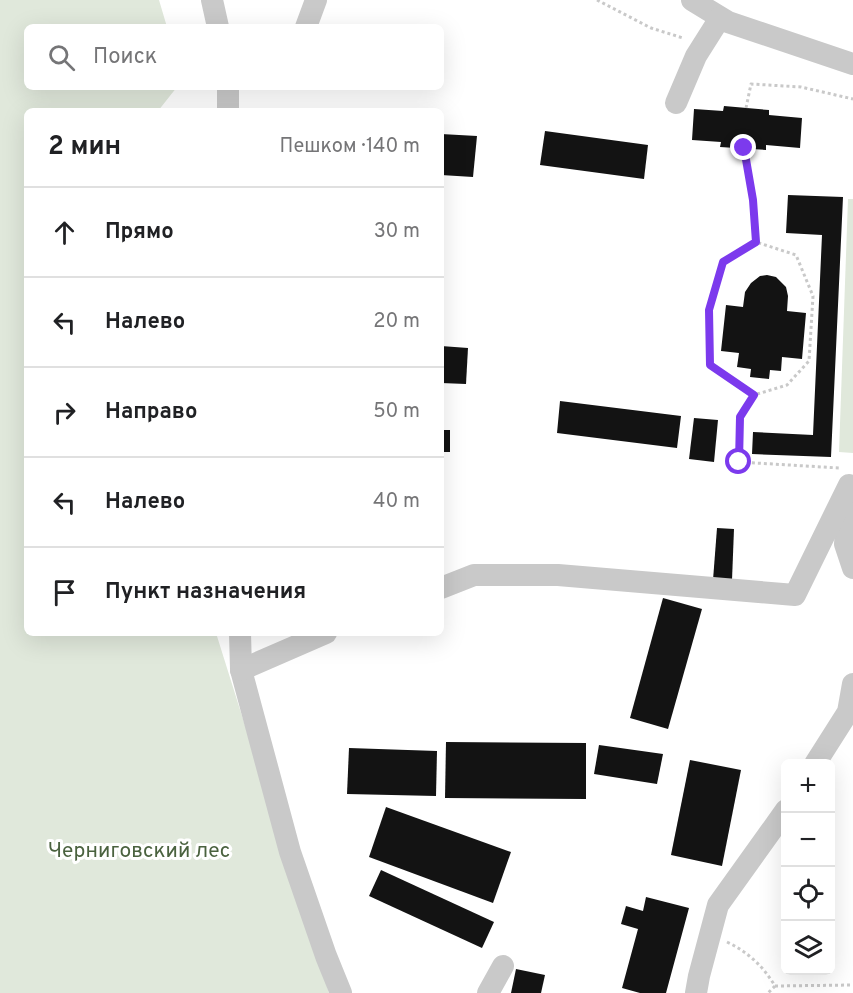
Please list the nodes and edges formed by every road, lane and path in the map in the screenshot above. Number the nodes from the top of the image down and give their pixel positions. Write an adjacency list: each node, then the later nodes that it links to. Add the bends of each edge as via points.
1 (212, 0): 6 (street)
2 (316, 0): 7 (street)
3 (597, 0): 8 (path, via 651,28)
4 (692, 0): 5 (street)
5 (720, 18): 9 (street); 12 (street, via 696,56)
6 (217, 24)
7 (307, 24)
8 (688, 40)
9 (853, 64)
10 (228, 90): 13 (street)
11 (853, 99): 14 (path, via 801,87 751,84)
12 (676, 103)
13 (228, 108)
14 (746, 108)
15 (744, 148): 16 (path)
16 (756, 242): 17 (path, via 723,262 709,310 710,365); 17 (path, via 796,255 813,296 809,361 787,384)
17 (754, 395): 18 (path, via 740,417 739,462 832,467)
18 (850, 477): 19 (street, via 845,544); 20 (street, via 795,595 558,575 474,575)
19 (853, 568)
20 (444, 587)
21 (240, 636): 23 (street)
22 (319, 636): 23 (street)
23 (241, 670): 32 (street, via 290,852)
24 (853, 684): 25 (street, via 848,712)
25 (818, 759)
26 (784, 813): 27 (street, via 718,905)
27 (712, 929): 29 (path, via 756,960); 31 (street)
28 (503, 966): 33 (street)
29 (775, 986): 30 (path); 34 (path)
30 (853, 987)
31 (696, 991)
32 (341, 993)
33 (488, 993)
34 (768, 993)

